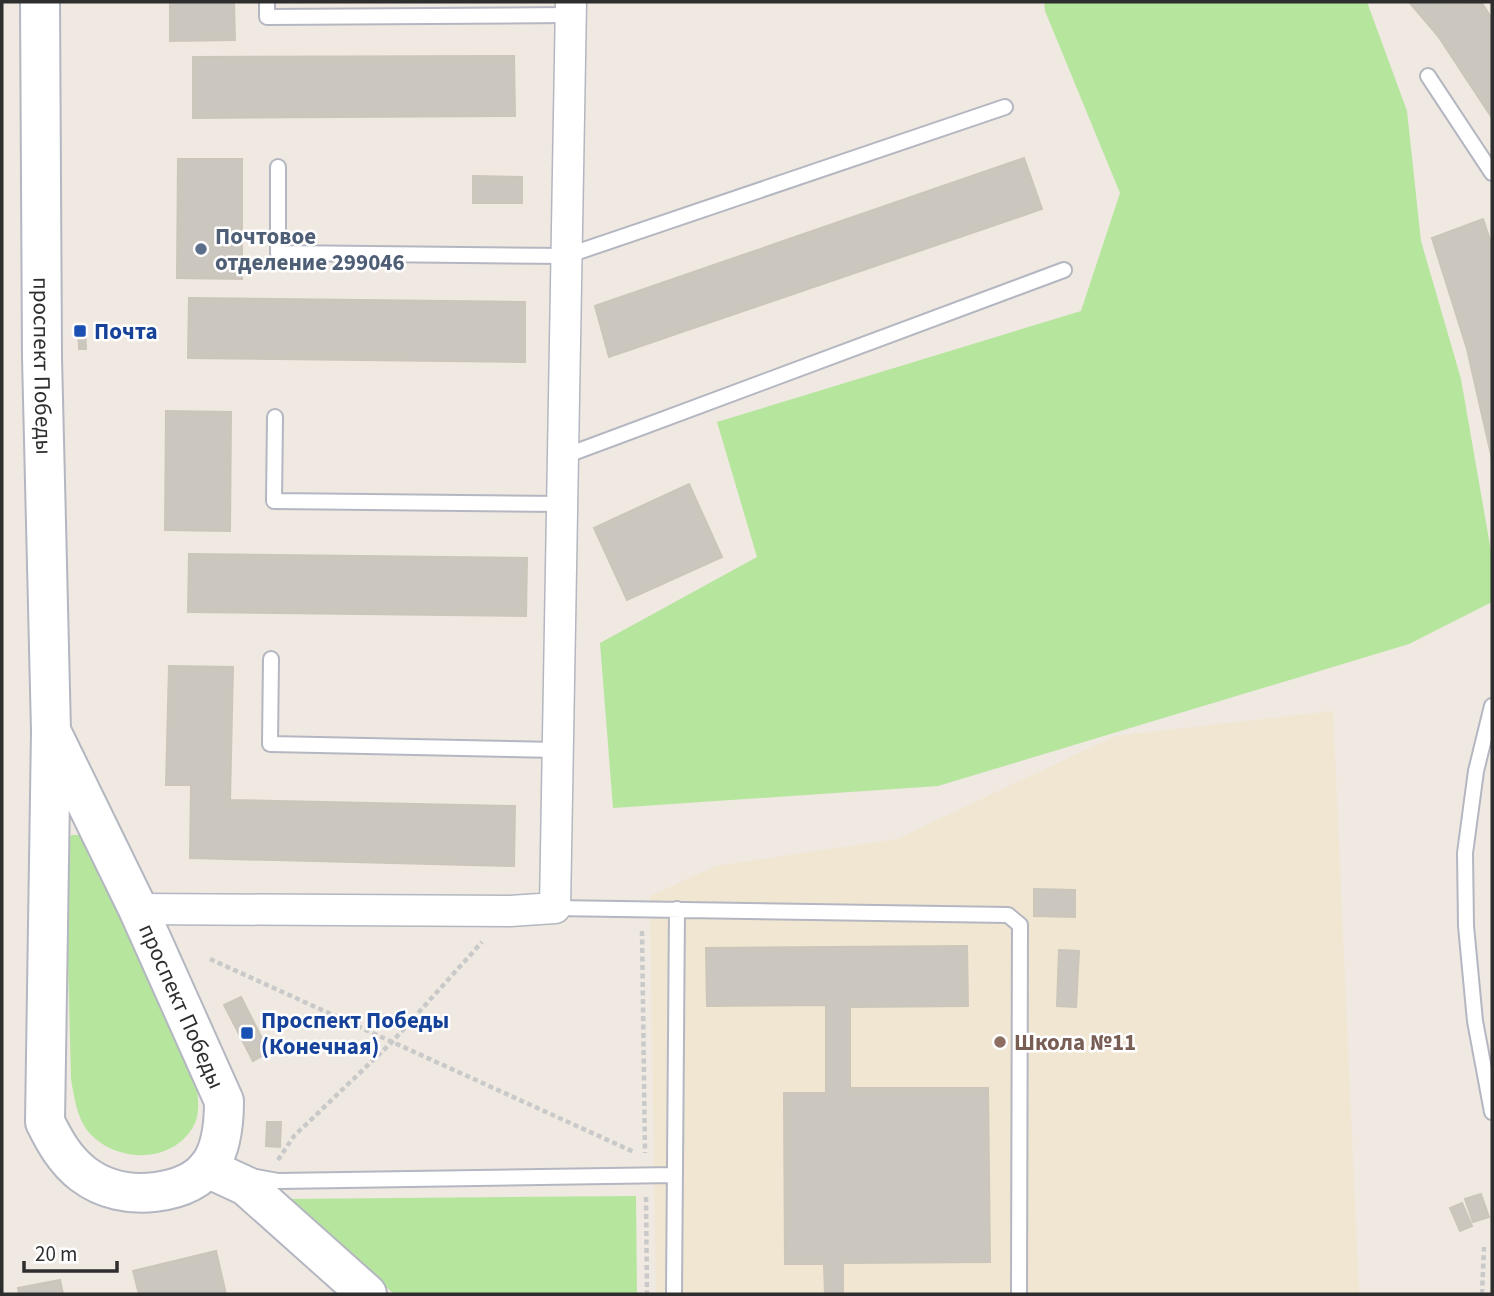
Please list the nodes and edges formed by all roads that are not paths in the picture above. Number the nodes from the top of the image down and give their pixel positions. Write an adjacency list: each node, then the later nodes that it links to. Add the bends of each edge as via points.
1 (40, 2): 15 (street, проспект Победы)
2 (267, 2): 3 (lane, via 267,17)
3 (571, 8): 8 (street)
4 (1429, 76): 7 (lane)
5 (1005, 107): 8 (lane)
6 (278, 167): 8 (lane, via 278,253)
7 (1492, 173)
8 (566, 256): 11 (street)
9 (1064, 270): 11 (lane)
10 (275, 417): 12 (lane, via 274,501)
11 (562, 457): 12 (street)
12 (561, 504): 16 (street)
13 (271, 659): 16 (lane, via 270,744)
14 (1492, 706): 20 (lane, via 1476,771 1465,853 1475,1021)
15 (51, 731): 18 (street, проспект Победы); 21 (street, проспект Победы, via 45,1122 77,1168 123,1192 173,1190 186,1186)
16 (557, 750): 17 (street)
17 (555, 908): 18 (street); 19 (lane)
18 (138, 909): 21 (street, проспект Победы, via 224,1101 221,1137)
19 (677, 909): 22 (lane); 25 (lane, via 1008,915 1020,925)
20 (1492, 1112)
21 (207, 1168): 22 (lane, via 278,1181); 23 (street, via 246,1186)
22 (674, 1175): 24 (lane)
23 (367, 1294)
24 (674, 1294)
25 (1019, 1294)

